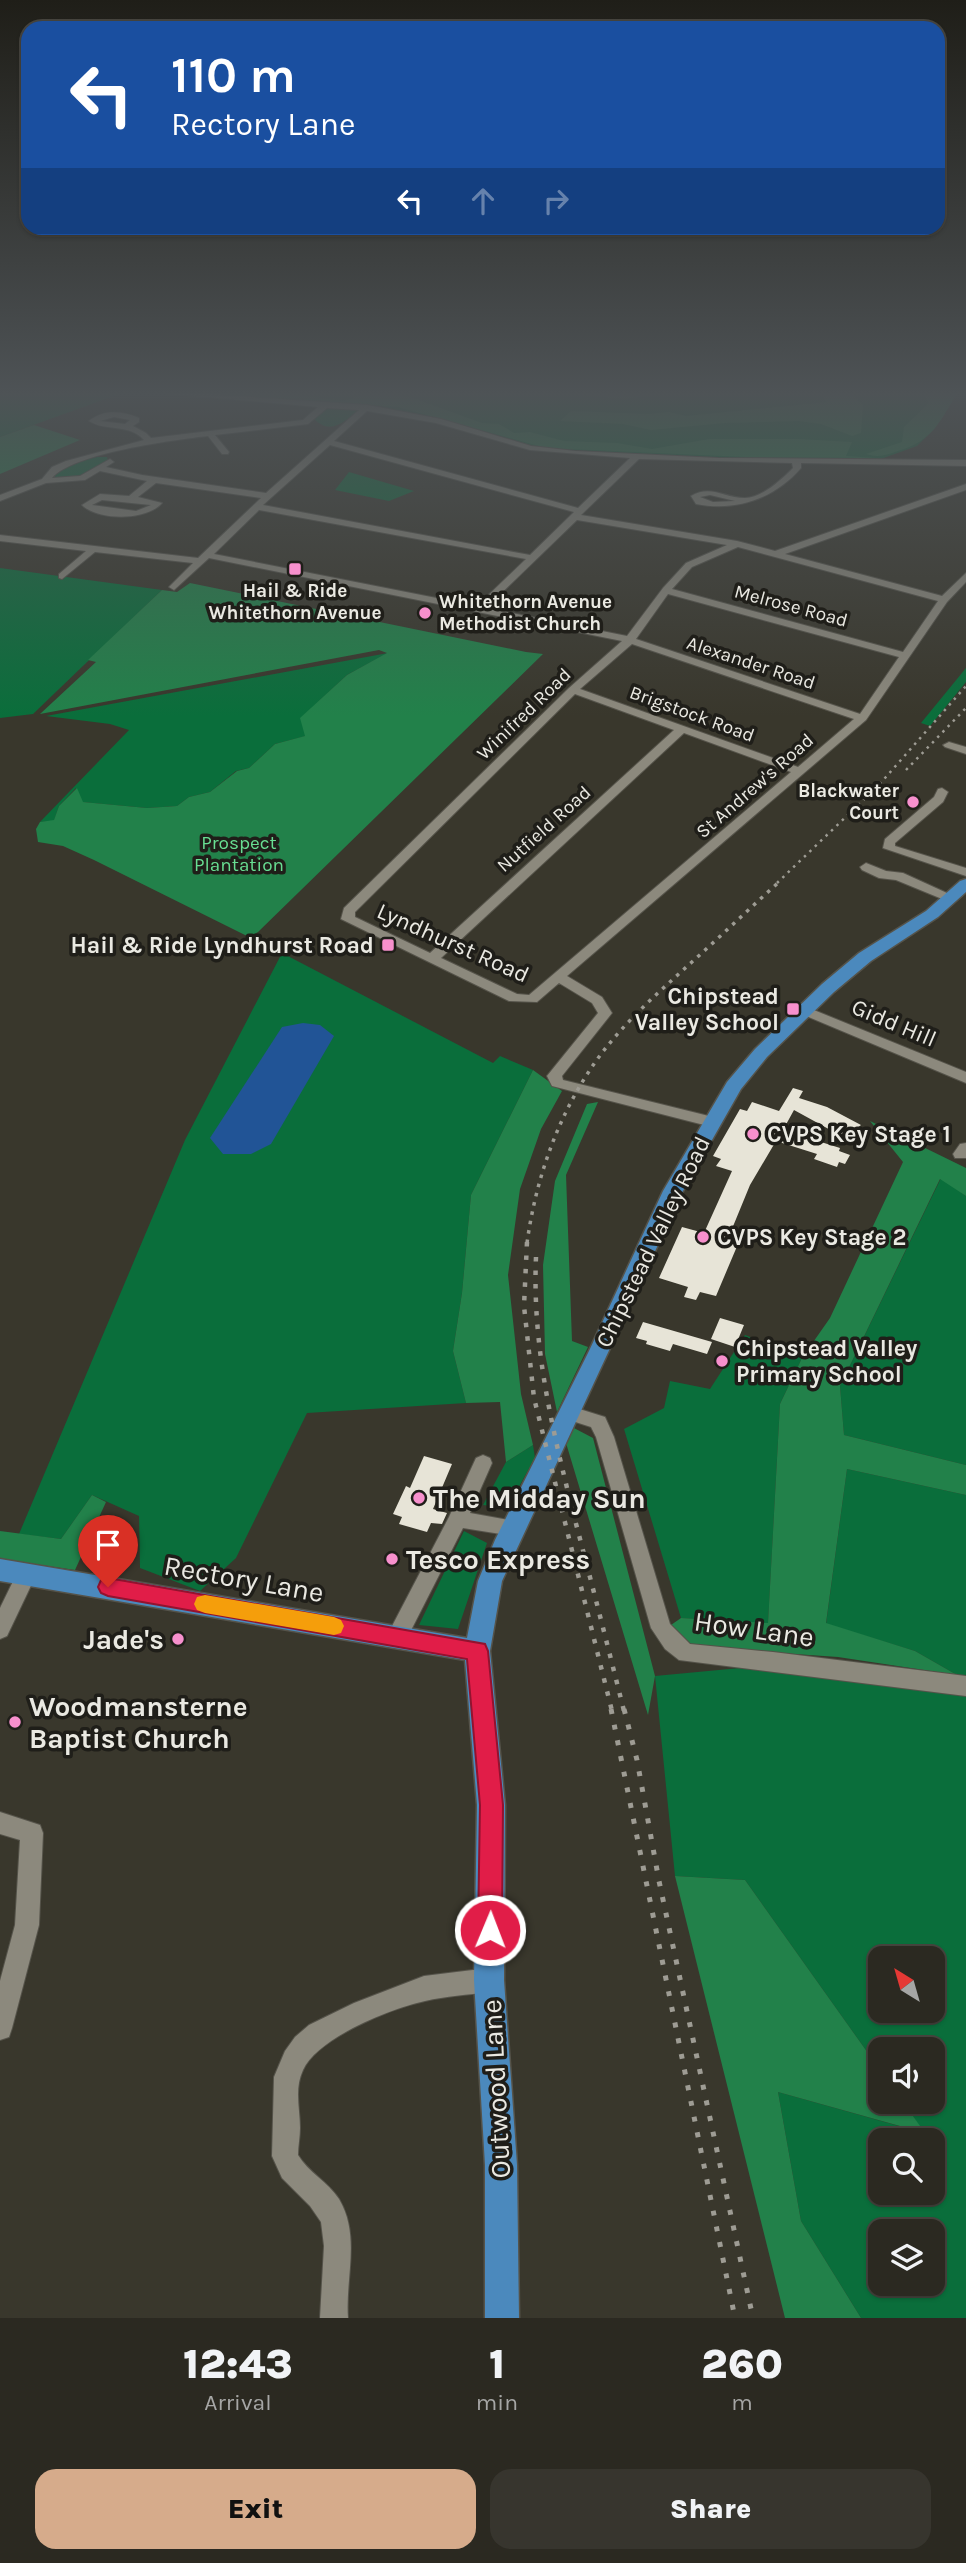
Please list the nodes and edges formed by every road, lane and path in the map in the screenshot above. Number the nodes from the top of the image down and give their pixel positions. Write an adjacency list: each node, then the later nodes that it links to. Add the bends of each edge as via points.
1 (94, 500): 2 (street, via 86,505 140,514 159,505)
2 (140, 500)
3 (264, 500): 9 (street)
4 (529, 500): 10 (street)
5 (592, 500): 10 (street)
6 (698, 500): 7 (street, via 720,505)
7 (747, 500)
8 (929, 500): 14 (street)
9 (257, 507): 15 (street); 16 (street)
10 (577, 514): 12 (street); 16 (street)
11 (0, 538): 13 (street, Alexander Road)
12 (737, 544): 14 (street); 20 (street, Winifred Road, via 689,565)
13 (93, 549): 15 (street, Alexander Road); 17 (street)
14 (776, 554): 21 (street)
15 (203, 558): 19 (street); 22 (street, Alexander Road)
16 (533, 558): 22 (street)
17 (62, 576)
18 (966, 576): 21 (street, St Andrew's Road)
19 (174, 587)
20 (666, 590): 23 (street, Winifred Road); 24 (street, Melrose Road)
21 (944, 600): 24 (street, St Andrew's Road)
22 (479, 610): 23 (street, Alexander Road)
23 (630, 640): 25 (street, Winifred Road); 26 (street, Alexander Road)
24 (906, 656): 26 (street, St Andrew's Road)
25 (573, 690): 27 (street, Brigstock Road); 35 (street, Winifred Road, via 349,911)
26 (862, 718): 30 (street, St Andrew's Road)
27 (682, 729): 30 (street, Brigstock Road); 36 (street, Nutfield Road)
28 (949, 745): 29 (street)
29 (966, 751)
30 (799, 771): 37 (street, St Andrew's Road)
31 (942, 792): 33 (street, via 889,842 889,848)
32 (866, 867): 34 (street)
33 (966, 872)
34 (959, 891): 39 (main road, Chipstead Valley Road, via 865,957)
35 (352, 921): 36 (street, Lyndhurst Road)
36 (432, 959): 38 (street, Lyndhurst Road, via 519,1000)
37 (559, 977): 38 (street, St Andrew's Road); 41 (street, via 597,1000 605,1013 554,1076 557,1083)
38 (537, 996)
39 (804, 1010): 40 (street, Gidd Hill); 41 (main road, Chipstead Valley Road, via 739,1077)
40 (966, 1078)
41 (712, 1122): 42 (main road, Chipstead Valley Road, via 646,1247)
42 (570, 1413): 45 (main road, Chipstead Valley Road); 51 (street, How Lane, via 590,1418 601,1428 660,1628 686,1653)
43 (483, 1463): 44 (street)
44 (458, 1519): 45 (street); 49 (street)
45 (513, 1528): 50 (main road, Chipstead Valley Road, via 486,1597)
46 (0, 1570): 47 (main road, Rectory Lane)
47 (27, 1573): 48 (street); 49 (main road, Rectory Lane)
48 (0, 1630)
49 (397, 1637): 50 (main road, Rectory Lane)
50 (477, 1651): 53 (main road, Outwood Lane, via 491,1805)
51 (966, 1686)
52 (0, 1823): 54 (street, via 32,1833 27,1925)
53 (489, 1980): 55 (street, via 417,1990 339,2019 314,2034 293,2062 285,2096 288,2131 284,2155 296,2174 327,2204 335,2221); 56 (main road, Outwood Lane, via 501,2165)
54 (0, 2028)
55 (334, 2318)
56 (502, 2318)

